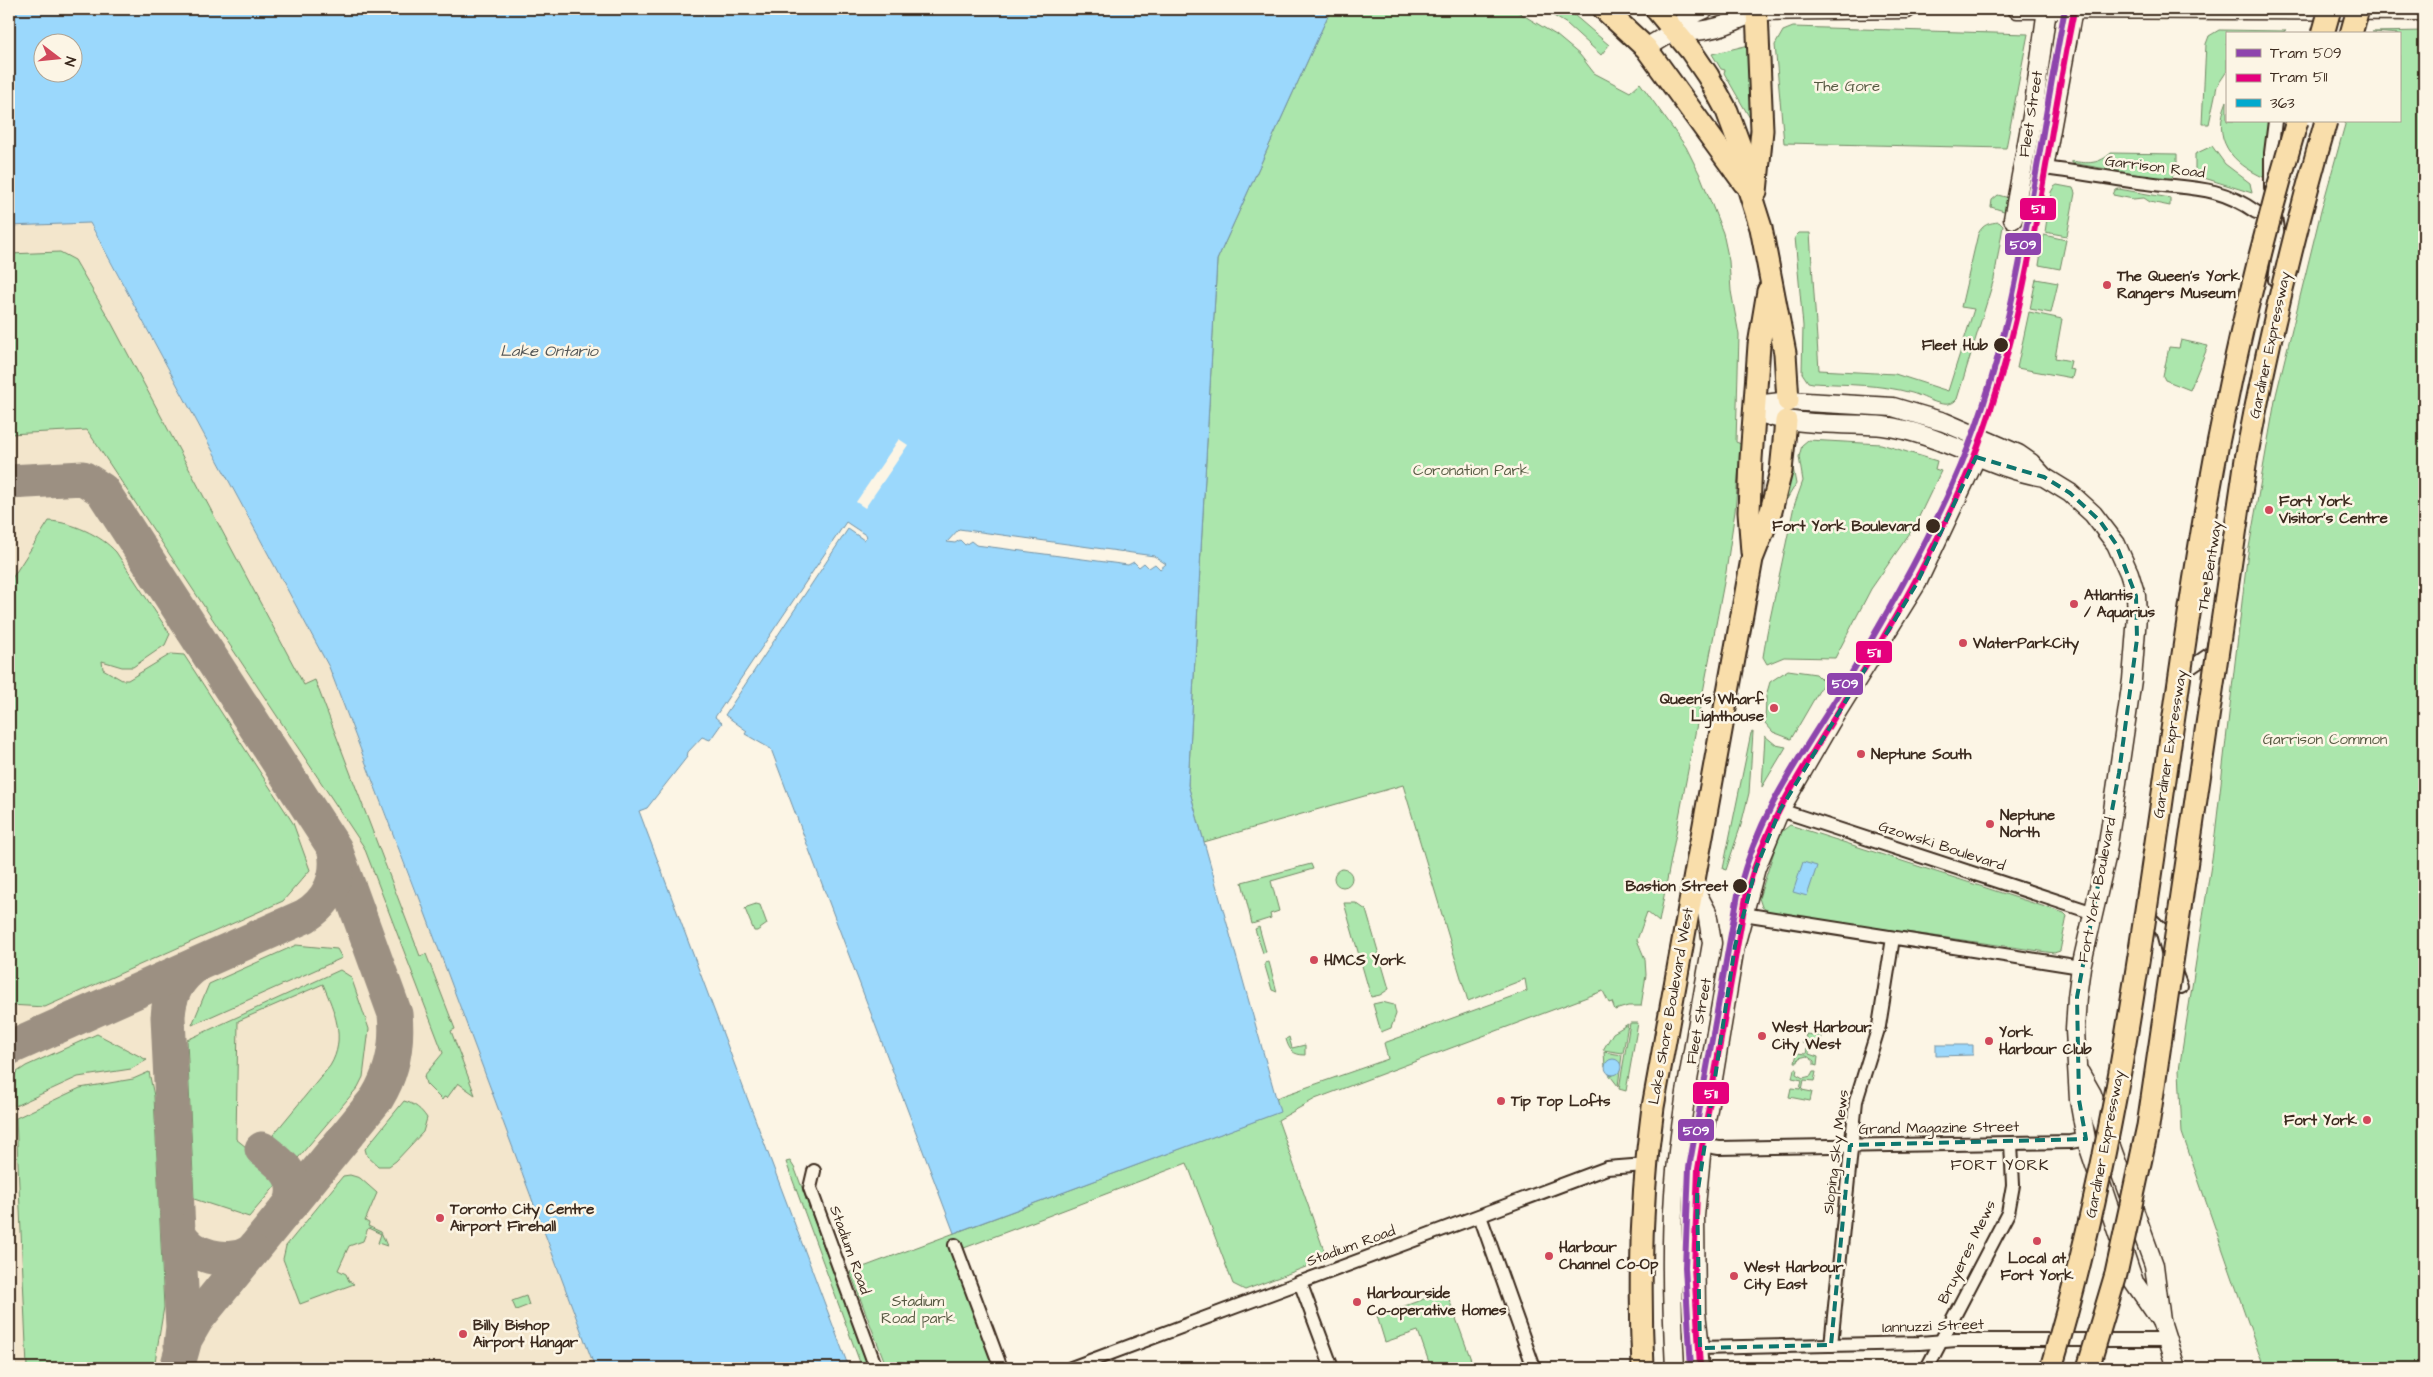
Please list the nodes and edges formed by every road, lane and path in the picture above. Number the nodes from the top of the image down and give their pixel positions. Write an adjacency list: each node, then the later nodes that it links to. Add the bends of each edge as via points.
1 (1604, 9): 15 (highway, Lake Shore Boulevard West)
2 (1656, 9): 12 (highway, Lake Shore Boulevard West)
3 (1705, 9): 12 (street, via 1687,17)
4 (1754, 9): 5 (street); 12 (street, via 1727,26 1699,33); 20 (highway, via 1762,130)
5 (1907, 9)
6 (2017, 9): 7 (street)
7 (2047, 9): 8 (street); 22 (street, Fleet Street)
8 (2073, 9): 10 (street); 19 (street, Fleet Street)
9 (2330, 9): 13 (highway, bridge)
10 (2368, 10): 11 (street); 14 (highway, bridge)
11 (2422, 11)
12 (1674, 32): 15 (street); 20 (highway, Lake Shore Boulevard West, via 1692,51 1727,111 1741,149)
13 (2324, 32)
14 (2352, 32)
15 (1646, 48): 20 (highway, Lake Shore Boulevard West)
16 (2276, 122): 37 (street, The Bentway, via 2271,153 2271,194 2277,230 2277,269 2239,446 2240,479 2213,652 2174,680 2141,908 2162,930)
17 (2297, 122): 62 (highway, Gardiner Expressway, bridge, via 2226,396 2111,1119 2091,1216)
18 (2326, 122): 63 (highway, Gardiner Expressway, bridge, via 2294,233 2255,410 2148,1126 2116,1274)
19 (2044, 168): 21 (street, Garrison Road, via 2147,184 2209,189)
20 (1752, 199): 23 (highway, Lake Shore Boulevard West)
21 (2256, 212)
22 (2013, 219)
23 (1770, 278): 24 (highway, Lake Shore Boulevard West, via 1785,353); 25 (highway, Lake Shore Boulevard West, via 1759,345)
24 (1788, 400): 25 (street, Fort York Boulevard, via 1764,404); 27 (street, Fort York Boulevard, via 1893,408 1944,422)
25 (1756, 409): 26 (street, Fort York Boulevard); 30 (highway, Lake Shore Boulevard West, via 1749,512)
26 (1786, 422): 28 (street, Fort York Boulevard, via 1886,427 1927,436); 30 (highway, Lake Shore Boulevard West, via 1771,511)
27 (1984, 440): 28 (street, Fleet Street); 29 (street, Fort York Boulevard, via 2018,454)
28 (1976, 458): 29 (street, Fort York Boulevard, via 2009,470); 31 (street, Fleet Street, via 1917,583)
29 (2044, 477): 33 (street, Fort York Boulevard, via 2070,493 2100,521 2130,573 2136,596 2137,639 2132,680 2106,858)
30 (1752, 559): 32 (highway, Lake Shore Boulevard West)
31 (1780, 810): 33 (street, Gzowski Boulevard); 34 (street, Fleet Street, via 1756,868)
32 (1692, 886): 43 (highway, Lake Shore Boulevard West); 59 (street, Fleet Street, via 1707,912 1712,943 1680,1133 1674,1194 1672,1312)
33 (2094, 913): 36 (street, Fort York Boulevard)
34 (1744, 914): 35 (street); 41 (street, Fleet Street, via 1735,946)
35 (1893, 938): 36 (street); 42 (street, Sloping Sky Mews, via 1879,1026 1856,1101)
36 (2081, 967): 38 (street, Fort York Boulevard, via 2075,1030)
37 (2181, 987)
38 (2079, 1070): 39 (street, Fort York Boulevard, via 2079,1100); 48 (street, Fort York Boulevard, via 2092,1094 2154,1265)
39 (2086, 1139): 40 (street, Grand Magazine Street); 48 (street, Fort York Boulevard, via 2134,1282)
40 (2011, 1144): 42 (street, Grand Magazine Street); 50 (street, Bruyeres Mews, via 2013,1185 2008,1213)
41 (1702, 1145): 42 (street, Grand Magazine Street, via 1719,1148); 52 (street, Fleet Street, via 1695,1216 1696,1312)
42 (1850, 1145): 51 (street, Sloping Sky Mews)
43 (1645, 1165): 45 (street, Stadium Road, via 1607,1168); 58 (highway, Lake Shore Boulevard West, via 1641,1258)
44 (814, 1171): 53 (street, Stadium Road, via 810,1188)
45 (1480, 1216): 47 (street, Stadium Road); 57 (street)
46 (955, 1245): 54 (street)
47 (1300, 1282): 55 (street, Stadium Road); 56 (street)
48 (2161, 1321): 49 (street, Fort York Boulevard)
49 (2167, 1340): 50 (street, Iannuzzi Street); 64 (street, Fort York Boulevard)
50 (1940, 1341): 51 (street, Iannuzzi Street); 61 (street, Bruyeres Mews)
51 (1831, 1345): 52 (street, Iannuzzi Street)
52 (1700, 1348): 60 (street, Fleet Street)
53 (876, 1368)
54 (1001, 1368)
55 (1071, 1368)
56 (1332, 1368)
57 (1534, 1368)
58 (1643, 1368)
59 (1676, 1368)
60 (1702, 1368)
61 (1927, 1368)
62 (2051, 1368)
63 (2088, 1368)
64 (2176, 1368)

